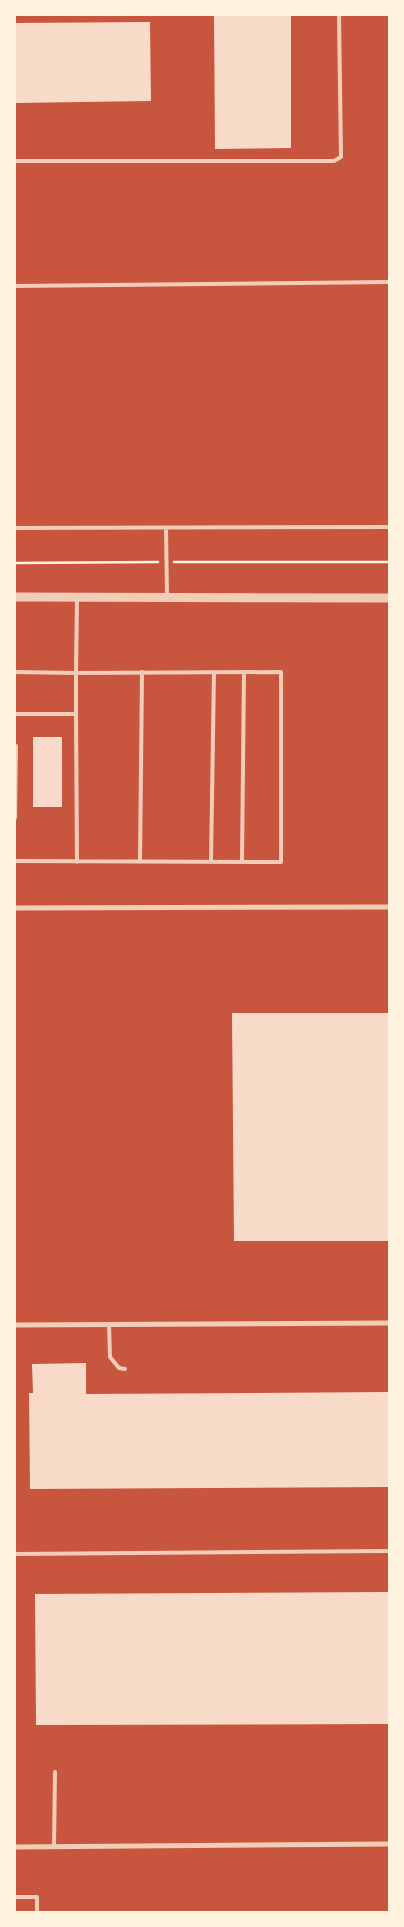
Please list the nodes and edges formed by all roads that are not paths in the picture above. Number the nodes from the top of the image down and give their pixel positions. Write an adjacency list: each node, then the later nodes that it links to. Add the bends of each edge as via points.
1 (339, 15): 2 (lane, via 341,157 334,161)
2 (15, 161)
3 (389, 282): 4 (lane)
4 (15, 286)
5 (389, 527): 7 (lane)
6 (15, 528): 7 (lane)
7 (166, 528): 10 (lane)
8 (15, 597): 9 (street)
9 (77, 597): 10 (street); 16 (lane)
10 (167, 597): 11 (street)
11 (389, 598)
12 (15, 672): 16 (lane)
13 (142, 672): 14 (lane); 16 (lane); 23 (lane)
14 (214, 672): 15 (lane); 24 (lane)
15 (244, 672): 25 (lane); 25 (lane, via 281,672 281,862)
16 (76, 673): 18 (lane)
17 (15, 714): 18 (lane)
18 (76, 714): 22 (lane)
19 (16, 746): 20 (lane)
20 (15, 818)
21 (15, 861): 22 (lane)
22 (77, 862): 23 (lane)
23 (140, 862): 24 (lane)
24 (211, 862): 25 (lane)
25 (242, 862)
26 (389, 907): 27 (street)
27 (15, 908)
28 (389, 1323): 30 (street)
29 (15, 1325): 30 (street)
30 (109, 1325): 31 (lane, via 110,1357 119,1368)
31 (125, 1369)
32 (389, 1551): 33 (lane)
33 (15, 1554)
34 (54, 1772): 36 (lane)
35 (389, 1844): 36 (street)
36 (54, 1846): 37 (street)
37 (15, 1847)
38 (15, 1897): 39 (lane, via 37,1897)
39 (37, 1912)

